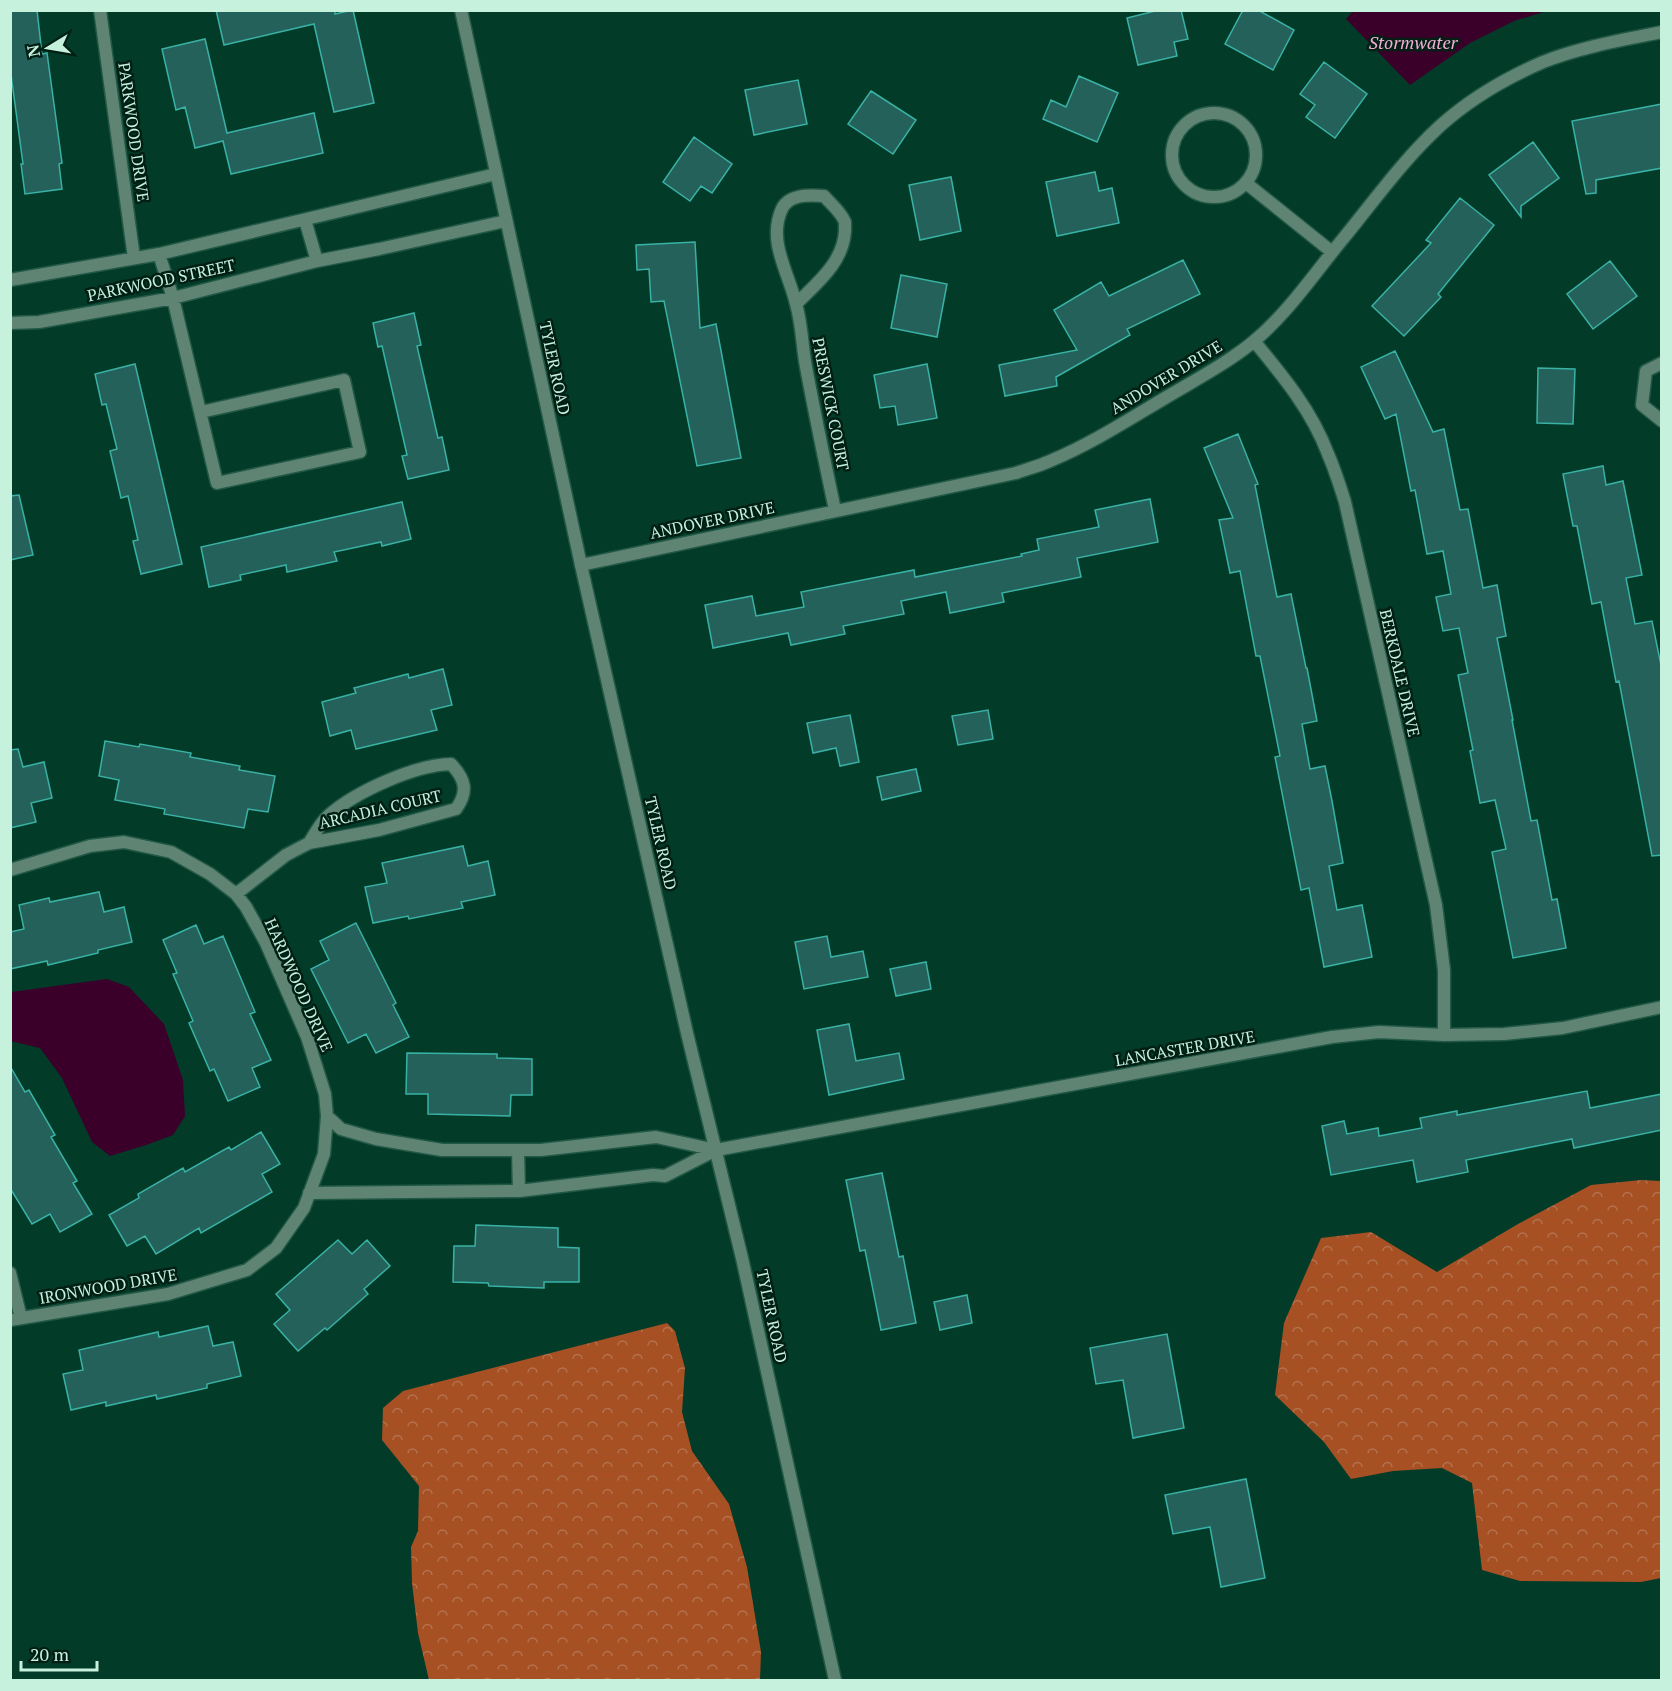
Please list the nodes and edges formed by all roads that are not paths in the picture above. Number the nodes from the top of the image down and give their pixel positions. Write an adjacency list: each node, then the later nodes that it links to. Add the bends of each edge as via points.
1 (100, 10): 10 (street, PARKWOOD DRIVE)
2 (461, 10): 4 (street, TYLER ROAD)
3 (1662, 32): 8 (street, ANDOVER DRIVE, via 1544,62 1488,90 1440,126 1408,158)
4 (496, 174): 6 (street, PARKWOOD STREET); 7 (street, TYLER ROAD)
5 (1246, 183): 5 (street, via 1256,161 1256,149 1253,137 1237,118 1213,112 1201,114 1180,129 1171,152 1172,165 1185,186 1204,197 1216,198 1237,191); 8 (street)
6 (305, 220): 9 (street, PARKWOOD STREET); 11 (street)
7 (506, 221): 11 (street, PARKWOOD STREET); 21 (street, TYLER ROAD)
8 (1332, 252): 16 (street, ANDOVER DRIVE, via 1289,306)
9 (159, 254): 10 (street, PARKWOOD STREET); 13 (street)
10 (134, 258): 12 (street, PARKWOOD STREET)
11 (317, 261): 13 (street, PARKWOOD STREET)
12 (10, 280)
13 (173, 298): 15 (street, PARKWOOD STREET, via 39,322); 18 (street)
14 (796, 304): 14 (street, PRESWICK COURT, via 776,232 781,210 790,199 824,196 845,223 841,252); 20 (street, PRESWICK COURT)
15 (10, 322)
16 (1254, 341): 20 (street, ANDOVER DRIVE, via 1085,445 1050,461 1016,473); 26 (street, BERKDALE DRIVE, via 1309,414 1328,452 1345,502 1436,905 1444,970)
17 (1662, 363): 19 (street, via 1646,371 1642,405)
18 (201, 412): 18 (street, via 344,380 360,452 217,483)
19 (1662, 421)
20 (835, 510): 21 (street, ANDOVER DRIVE)
21 (581, 565): 29 (street, TYLER ROAD)
22 (309, 843): 22 (street, ARCADIA COURT, via 379,830 456,809 463,799 461,775 451,764 435,764 389,780 354,797 327,818); 24 (street, ARCADIA COURT, via 286,855)
23 (10, 870): 24 (street, HARDWOOD DRIVE, via 90,846 124,842 171,852)
24 (236, 894): 27 (street, HARDWOOD DRIVE, via 266,943 307,1037 325,1094)
25 (1662, 1007): 26 (street, LANCASTER DRIVE, via 1563,1028)
26 (1444, 1035): 29 (street, LANCASTER DRIVE, via 1379,1032 1332,1037)
27 (327, 1116): 28 (street, via 342,1129 376,1140 442,1150); 30 (street, HARDWOOD DRIVE)
28 (518, 1150): 29 (street, via 656,1137); 31 (street)
29 (716, 1150): 31 (street, via 664,1176); 35 (street, TYLER ROAD)
30 (324, 1154): 32 (street, IRONWOOD DRIVE)
31 (519, 1191): 32 (street)
32 (309, 1193): 34 (street, IRONWOOD DRIVE, via 304,1208 276,1248 248,1270 168,1294)
33 (10, 1273): 34 (street)
34 (16, 1319)
35 (836, 1680)

